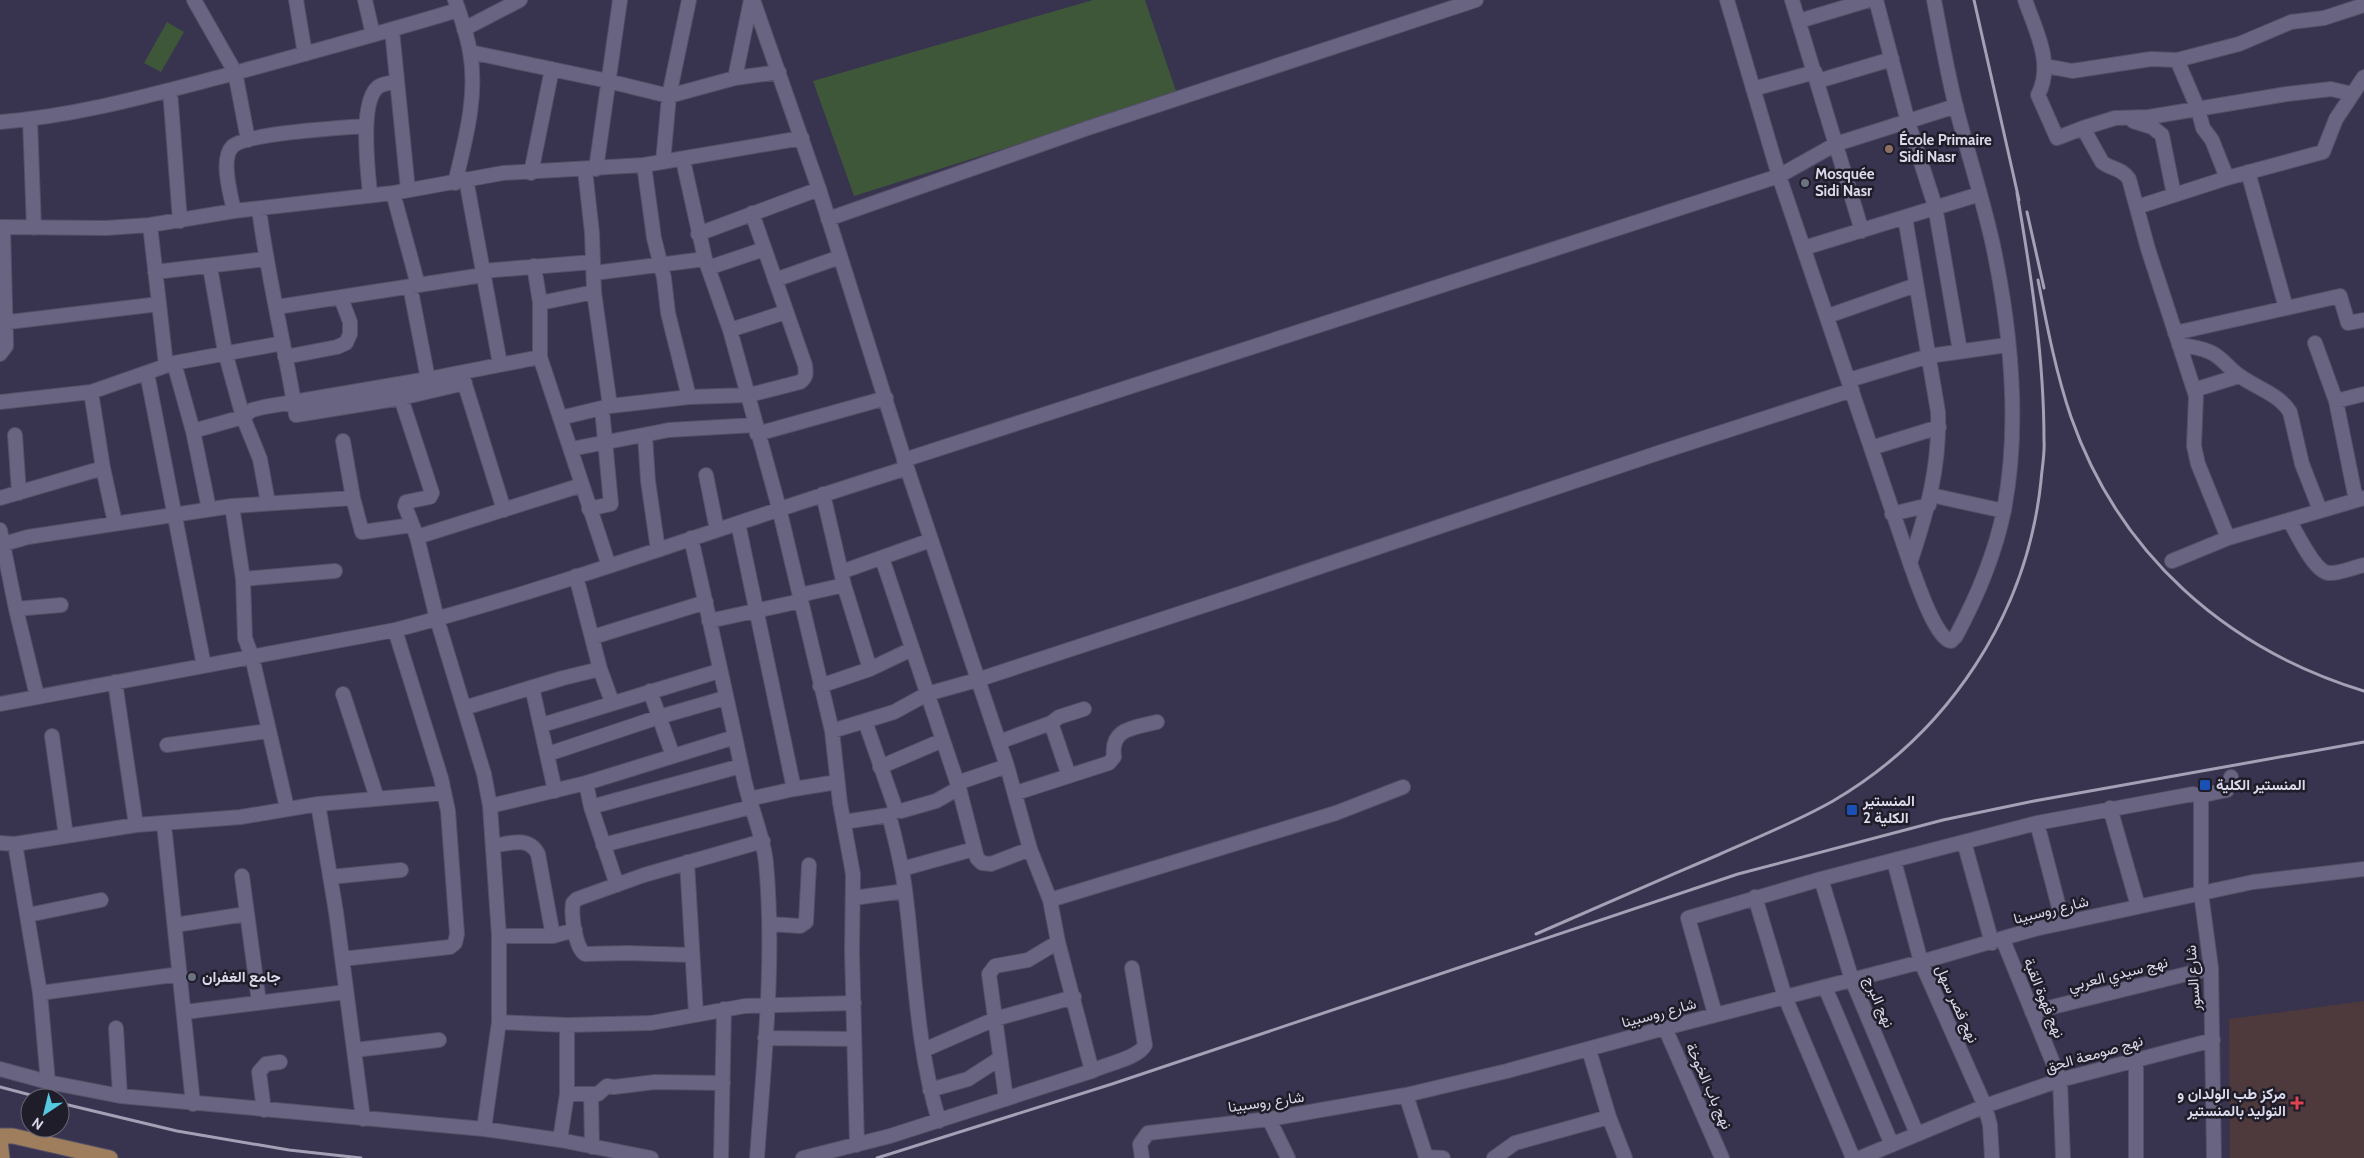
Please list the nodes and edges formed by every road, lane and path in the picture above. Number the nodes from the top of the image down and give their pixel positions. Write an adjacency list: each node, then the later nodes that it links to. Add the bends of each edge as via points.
1 (194, 0): 27 (street)
2 (296, 0): 22 (street)
3 (366, 0): 20 (street)
4 (520, 0): 18 (street)
5 (620, 0): 31 (street)
6 (689, 0): 36 (street)
7 (752, 0): 28 (street); 30 (street)
8 (1476, 0): 69 (street, via 1088,128)
9 (1726, 0): 34 (street)
10 (1792, 0): 17 (street)
11 (1869, 0): 17 (street)
12 (1876, 0): 23 (street)
13 (1934, 0): 37 (street)
14 (2026, 0): 25 (street)
15 (457, 4): 18 (street); 19 (street)
16 (2364, 5): 24 (street, via 2324,18 2291,22 2239,44)
17 (1799, 21): 29 (street)
18 (464, 29): 21 (street)
19 (392, 30): 20 (street); 32 (street)
20 (373, 35): 22 (street)
21 (470, 52): 26 (street); 56 (street, via 470,112)
22 (305, 54): 27 (street)
23 (1892, 59): 29 (street); 42 (street)
24 (2177, 60): 25 (street, via 2150,59 2072,71); 38 (street)
25 (2046, 66): 44 (street, via 2044,84 2038,95 2057,138)
26 (552, 69): 31 (street); 53 (street)
27 (235, 72): 35 (street); 46 (street)
28 (779, 72): 30 (street); 45 (street)
29 (1816, 77): 34 (street); 47 (street)
30 (735, 78): 36 (street)
31 (608, 81): 36 (street); 51 (street)
32 (397, 82): 43 (street, via 377,88 372,95); 58 (street)
33 (2359, 85): 38 (street); 52 (street, via 2336,119 2323,152)
34 (1753, 89): 54 (street)
35 (170, 90): 39 (street, via 102,107); 70 (street)
36 (669, 96): 49 (street)
37 (1956, 106): 42 (street); 61 (street)
38 (2198, 109): 40 (street); 55 (street, via 2203,128 2212,140)
39 (30, 119): 41 (street); 73 (street)
40 (2125, 119): 44 (street, via 2115,118); 62 (street, via 2152,127 2162,135)
41 (0, 122)
42 (1908, 122): 47 (street); 63 (street)
43 (366, 126): 46 (street); 60 (street)
44 (2084, 128): 64 (street, via 2102,162 2126,175)
45 (802, 138): 48 (street); 57 (street)
46 (248, 140): 66 (street, via 236,144 229,152 228,182)
47 (1836, 144): 54 (street); 74 (street)
48 (684, 160): 49 (street); 75 (street)
49 (663, 162): 50 (street)
50 (644, 165): 51 (street); 82 (street)
51 (590, 170): 53 (street); 84 (street)
52 (2248, 172): 55 (street); 95 (street)
53 (531, 173): 56 (street)
54 (1779, 176): 76 (street); 139 (street)
55 (2227, 178): 62 (street)
56 (461, 181): 58 (street); 86 (street)
57 (819, 189): 67 (street); 69 (street)
58 (408, 190): 59 (street)
59 (393, 193): 60 (street); 88 (street)
60 (370, 194): 65 (street)
61 (1980, 194): 63 (street); 103 (street, via 1997,267)
62 (2174, 195): 64 (street)
63 (1935, 206): 68 (street); 105 (street)
64 (2137, 207): 101 (street)
65 (259, 209): 66 (street); 79 (street)
66 (234, 212): 70 (street)
67 (752, 213): 75 (street); 77 (street)
68 (1905, 217): 74 (street); 89 (street)
69 (828, 220): 78 (street)
70 (180, 221): 71 (street)
71 (150, 225): 73 (street); 85 (street)
72 (2, 227): 73 (street); 99 (street)
73 (34, 228)
74 (1862, 231): 76 (street)
75 (698, 234): 80 (street)
76 (1804, 248): 97 (street)
77 (764, 249): 80 (street); 87 (street)
78 (840, 258): 87 (street); 123 (street)
79 (266, 259): 83 (street); 94 (street)
80 (707, 263): 82 (street); 100 (street)
81 (534, 266): 84 (street); 86 (street); 92 (street)
82 (661, 266): 84 (street); 121 (street, via 668,313)
83 (210, 267): 85 (street); 106 (street)
84 (593, 267): 90 (street)
85 (154, 272): 93 (street)
86 (482, 273): 88 (street); 111 (street)
87 (774, 280): 96 (street)
88 (414, 286): 91 (street); 115 (street)
89 (1916, 286): 97 (street); 108 (street)
90 (594, 292): 92 (street); 127 (street)
91 (341, 298): 94 (street); 104 (street, via 350,322 346,343 337,347)
92 (540, 303): 109 (street)
93 (159, 304): 99 (street); 110 (street)
94 (277, 307): 104 (street)
95 (2286, 308): 98 (street, via 2340,296 2348,323); 101 (street)
96 (786, 312): 100 (street); 120 (street, via 805,365 804,379)
97 (1828, 316): 116 (street)
98 (2364, 320)
99 (3, 322): 107 (street, via 6,346)
100 (730, 330): 120 (street)
101 (2177, 339): 113 (street, via 2210,352); 117 (street)
102 (2315, 343): 125 (street)
103 (2007, 345): 105 (street); 156 (street, via 2012,414)
104 (284, 350): 106 (street); 124 (street)
105 (1960, 351): 108 (street)
106 (225, 352): 110 (street); 128 (street)
107 (0, 354)
108 (1928, 356): 116 (street); 130 (street)
109 (540, 357): 111 (street); 129 (street)
110 (170, 364): 112 (street); 132 (street)
111 (500, 364): 114 (street)
112 (147, 373): 118 (street); 158 (street)
113 (2239, 376): 117 (street); 155 (street, via 2287,407 2302,464)
114 (463, 378): 115 (street); 122 (street); 154 (street)
115 (428, 379): 124 (street)
116 (1850, 385): 137 (street); 193 (street, via 1661,452)
117 (2194, 390): 165 (street, via 2196,455)
118 (91, 392): 126 (street); 140 (street)
119 (2364, 394): 125 (street)
120 (749, 395): 121 (street); 131 (street)
121 (689, 397): 127 (street)
122 (401, 398): 124 (street, via 299,416 296,415); 163 (street, via 432,493 430,497 406,502)
123 (886, 398): 131 (street); 139 (street)
124 (294, 401): 128 (street, via 252,410)
125 (2336, 401): 147 (street)
126 (0, 402)
127 (606, 408): 129 (street); 136 (street)
128 (243, 417): 132 (street); 149 (street, via 260,459)
129 (560, 418): 138 (street)
130 (1939, 427): 137 (street); 148 (street)
131 (756, 430): 134 (street, via 669,430); 151 (street)
132 (193, 431): 152 (street)
133 (15, 435): 143 (street)
134 (644, 435): 136 (street); 168 (street)
135 (343, 440): 146 (street)
136 (606, 441): 138 (street); 153 (street, via 611,504)
137 (1871, 448): 157 (street)
138 (571, 449): 142 (street)
139 (905, 464): 144 (street); 167 (street)
140 (103, 468): 143 (street); 160 (street)
141 (706, 475): 162 (street)
142 (582, 485): 153 (street); 154 (street)
143 (19, 493): 145 (street)
144 (823, 494): 151 (street); 176 (street)
145 (0, 498)
146 (353, 498): 149 (street); 163 (street, via 362,532)
147 (2360, 499): 155 (street)
148 (1930, 500): 156 (street); 157 (street); 171 (street)
149 (268, 503): 150 (street)
150 (232, 506): 152 (street); 177 (street)
151 (779, 508): 161 (street); 178 (street)
152 (209, 509): 158 (street)
153 (589, 509): 173 (street)
154 (504, 510): 163 (street)
155 (2320, 510): 159 (street)
156 (2004, 511): 171 (street, via 1977,597 1952,641 1945,638 1931,616)
157 (1892, 514): 171 (street)
158 (175, 515): 160 (street); 189 (street)
159 (2290, 520): 165 (street); 172 (street, via 2320,569 2329,573)
160 (115, 523): 166 (street)
161 (738, 523): 162 (street); 182 (street)
162 (717, 530): 164 (street)
163 (414, 531): 183 (street)
164 (691, 538): 168 (street); 179 (street)
165 (2228, 538): 170 (street)
166 (1, 540): 181 (street)
167 (931, 540): 169 (street); 193 (street)
168 (658, 550): 173 (street)
169 (882, 558): 176 (street); 187 (street)
170 (2172, 561)
171 (1910, 563)
172 (2364, 565)
173 (609, 566): 175 (street)
174 (335, 570): 177 (street)
175 (576, 576): 183 (street); 186 (street)
176 (843, 578): 178 (street); 191 (street)
177 (243, 579): 188 (street, via 245,638)
178 (801, 598): 182 (street); 195 (street)
179 (706, 602): 184 (street); 186 (street)
180 (61, 605): 181 (street)
181 (16, 610): 200 (street)
182 (756, 610): 184 (street); 229 (street)
183 (436, 619): 185 (street); 204 (street)
184 (709, 620): 192 (street)
185 (395, 630): 188 (street); 231 (street)
186 (593, 637): 190 (street)
187 (912, 649): 191 (street); 199 (street)
188 (252, 657): 189 (street); 211 (street)
189 (204, 666): 194 (street)
190 (600, 669): 196 (street); 202 (street)
191 (870, 669): 195 (street)
192 (719, 671): 197 (street); 201 (street)
193 (977, 680): 199 (street); 216 (street)
194 (116, 682): 200 (street); 245 (street)
195 (820, 686): 212 (street)
196 (532, 687): 204 (street); 210 (street)
197 (650, 691): 202 (street); 206 (street)
198 (343, 694): 234 (street)
199 (927, 694): 207 (street, via 894,712); 215 (street)
200 (37, 696): 203 (street)
201 (725, 698): 206 (street); 214 (street)
202 (612, 702): 210 (street)
203 (0, 704)
204 (464, 708): 237 (street)
205 (1084, 708): 209 (street)
206 (659, 717): 218 (street); 219 (street)
207 (865, 721): 212 (street); 222 (street)
208 (1157, 722): 223 (street, via 1122,732 1112,746 1114,757 1109,763)
209 (1051, 723): 216 (street); 223 (street)
210 (542, 725): 218 (street)
211 (268, 731): 217 (street); 239 (street)
212 (832, 731): 225 (street)
213 (52, 736): 246 (street)
214 (734, 737): 219 (street); 220 (street)
215 (942, 740): 222 (street); 227 (street)
216 (1000, 742): 221 (street)
217 (167, 745)
218 (548, 754): 230 (street)
219 (673, 756): 226 (street)
220 (741, 766): 235 (street); 238 (street)
221 (1007, 766): 227 (street); 232 (street)
222 (880, 767): 241 (street)
223 (1069, 776): 232 (street)
224 (2231, 777): 233 (street, via 2227,790)
225 (837, 782): 229 (street); 242 (street)
226 (586, 783): 230 (street); 238 (street)
227 (958, 786): 241 (street, via 936,801); 253 (street)
228 (1403, 787): 270 (street, via 1336,813)
229 (794, 788): 235 (street)
230 (555, 791): 237 (street)
231 (444, 793): 234 (street); 283 (street, via 448,811 455,943 450,947)
232 (1016, 793): 254 (street)
233 (2199, 796): 240 (street, via 2193,794); 266 (street, شارع السور)
234 (377, 798): 236 (street)
235 (750, 803): 247 (street); 252 (street)
236 (318, 804): 239 (street); 262 (street)
237 (490, 806): 251 (street)
238 (591, 807): 252 (street)
239 (287, 808): 244 (street, via 241,817)
240 (2110, 808): 243 (street); 271 (street)
241 (892, 813): 242 (street); 258 (street)
242 (844, 822): 267 (street, via 853,874)
243 (2037, 823): 248 (street); 274 (street)
244 (164, 824): 245 (street); 276 (street)
245 (136, 825): 246 (street)
246 (66, 836): 250 (street)
247 (763, 841): 256 (street); 275 (street)
248 (1964, 842): 255 (street); 280 (street, نهج قهوة القبة)
249 (0, 843): 250 (street)
250 (15, 844): 273 (street)
251 (494, 846): 278 (street); 279 (street, via 526,842 534,846)
252 (603, 846): 264 (street)
253 (974, 849): 254 (street, via 982,863 991,864); 258 (street)
254 (1030, 849): 270 (street)
255 (1894, 861): 263 (street); 284 (street, نهج قصر سهل)
256 (688, 862): 264 (street); 282 (street)
257 (809, 865): 275 (street, via 806,922 800,926)
258 (902, 869): 265 (street)
259 (2364, 869): 266 (street, شارع روسبينا, via 2253,882)
260 (401, 870): 262 (street)
261 (242, 876): 272 (street)
262 (330, 877): 283 (street)
263 (1821, 879): 268 (street); 288 (street, نهج البرج)
264 (617, 885): 277 (street, via 573,902)
265 (906, 891): 267 (street); 312 (street)
266 (2201, 893): 271 (street, شارع روسبينا); 286 (street, شارع السور)
267 (853, 898): 296 (street)
268 (1754, 898): 293 (street); 301 (street, via 1688,918)
269 (101, 900): 273 (street)
270 (1050, 900): 281 (street)
271 (2138, 906): 274 (street, شارع روسبينا)
272 (246, 914): 276 (street); 294 (street)
273 (28, 915): 291 (street)
274 (2063, 923): 280 (street, شارع روسبينا)
275 (770, 924): 295 (street)
276 (175, 925): 287 (street)
277 (575, 930): 279 (street); 282 (street, via 580,949 586,954)
278 (499, 936): 279 (street); 303 (street)
279 (553, 936)
280 (1997, 941): 284 (street, شارع روسبينا); 299 (street, نهج قهوة القبة)
281 (1058, 942): 292 (street); 302 (street, via 1028,960 991,969)
282 (692, 955): 300 (street)
283 (342, 959): 290 (street)
284 (1921, 962): 288 (street, شارع روسبينا); 329 (street, نهج قصر سهل)
285 (1132, 968): 318 (street, via 1146,1045 1137,1054)
286 (2211, 968): 299 (street, نهج سيدي العربي); 310 (street, شارع السور)
287 (180, 974): 291 (street); 298 (street)
288 (1852, 980): 289 (street, شارع روسبينا); 336 (street, نهج البرج)
289 (1825, 987): 293 (street, شارع روسبينا); 341 (street)
290 (346, 992): 294 (street); 311 (street)
291 (40, 993): 320 (street)
292 (1074, 997): 302 (street); 318 (street)
293 (1785, 997): 301 (street, شارع روسبينا); 356 (street)
294 (259, 1002): 298 (street)
295 (767, 1004): 296 (street); 297 (street); 307 (street)
296 (854, 1004): 309 (street)
297 (724, 1009): 300 (street); 321 (street)
298 (185, 1012): 328 (street)
299 (2032, 1012): 319 (street, نهج قهوة القبة)
300 (696, 1014): 304 (street, via 651,1022)
301 (1715, 1014): 306 (street, شارع روسبينا)
302 (995, 1019): 312 (street); 314 (street)
303 (499, 1022): 304 (street); 335 (street)
304 (567, 1025): 323 (street)
305 (116, 1028): 326 (street)
306 (1665, 1028): 313 (street, شارع روسبينا); 355 (street, نهج باب الخوخة)
307 (765, 1038): 309 (street); 348 (street)
308 (440, 1040): 311 (street)
309 (854, 1040): 340 (street)
310 (2212, 1040): 315 (street, نهج صومعة الحق); 361 (street, شارع السور)
311 (355, 1050): 332 (street)
312 (924, 1050): 322 (street)
313 (1589, 1050): 325 (street, شارع روسبينا); 331 (street)
314 (999, 1059): 322 (street, via 968,1079); 327 (street)
315 (2136, 1059): 319 (street, نهج صومعة الحق); 360 (street)
316 (280, 1062): 330 (street, via 266,1064 259,1072)
317 (0, 1069): 320 (street)
318 (1092, 1071): 327 (street)
319 (2060, 1080): 329 (street, نهج صومعة الحق); 359 (street, نهج قهوة القبة)
320 (48, 1082): 326 (street)
321 (723, 1083): 324 (street, via 655,1082 607,1086 602,1092); 347 (street)
322 (930, 1090): 334 (street)
323 (567, 1094): 324 (street); 338 (street)
324 (591, 1094): 342 (street)
325 (1406, 1095): 333 (street, شارع روسبينا); 343 (street)
326 (120, 1096): 328 (street)
327 (1006, 1098): 334 (street)
328 (193, 1104): 330 (street)
329 (1985, 1106): 336 (street, نهج صومعة الحق); 358 (street, نهج قصر سهل, via 1990,1124)
330 (264, 1110): 332 (street)
331 (1609, 1118): 353 (street, via 1515,1143); 354 (street)
332 (363, 1119): 335 (street)
333 (1269, 1119): 350 (street, شارع روسبينا, via 1148,1133 1140,1144); 351 (street)
334 (939, 1121): 340 (street)
335 (484, 1129): 338 (street)
336 (1917, 1134): 341 (street, نهج صومعة الحق)
337 (0, 1136): 345 (main road, via 13,1136)
338 (560, 1140): 342 (street)
339 (0, 1142): 344 (main road)
340 (857, 1145): 349 (street)
341 (1892, 1145): 357 (street, نهج صومعة الحق)
342 (592, 1147): 346 (street)
343 (1425, 1157): 352 (street)
344 (2, 1158)
345 (110, 1158)
346 (651, 1158)
347 (721, 1158)
348 (757, 1158)
349 (803, 1158)
350 (1142, 1158)
351 (1288, 1158)
352 (1442, 1158)
353 (1494, 1158)
354 (1624, 1158)
355 (1722, 1158)
356 (1854, 1158)
357 (1860, 1158)
358 (1992, 1158)
359 (2064, 1158)
360 (2136, 1158)
361 (2214, 1158)

